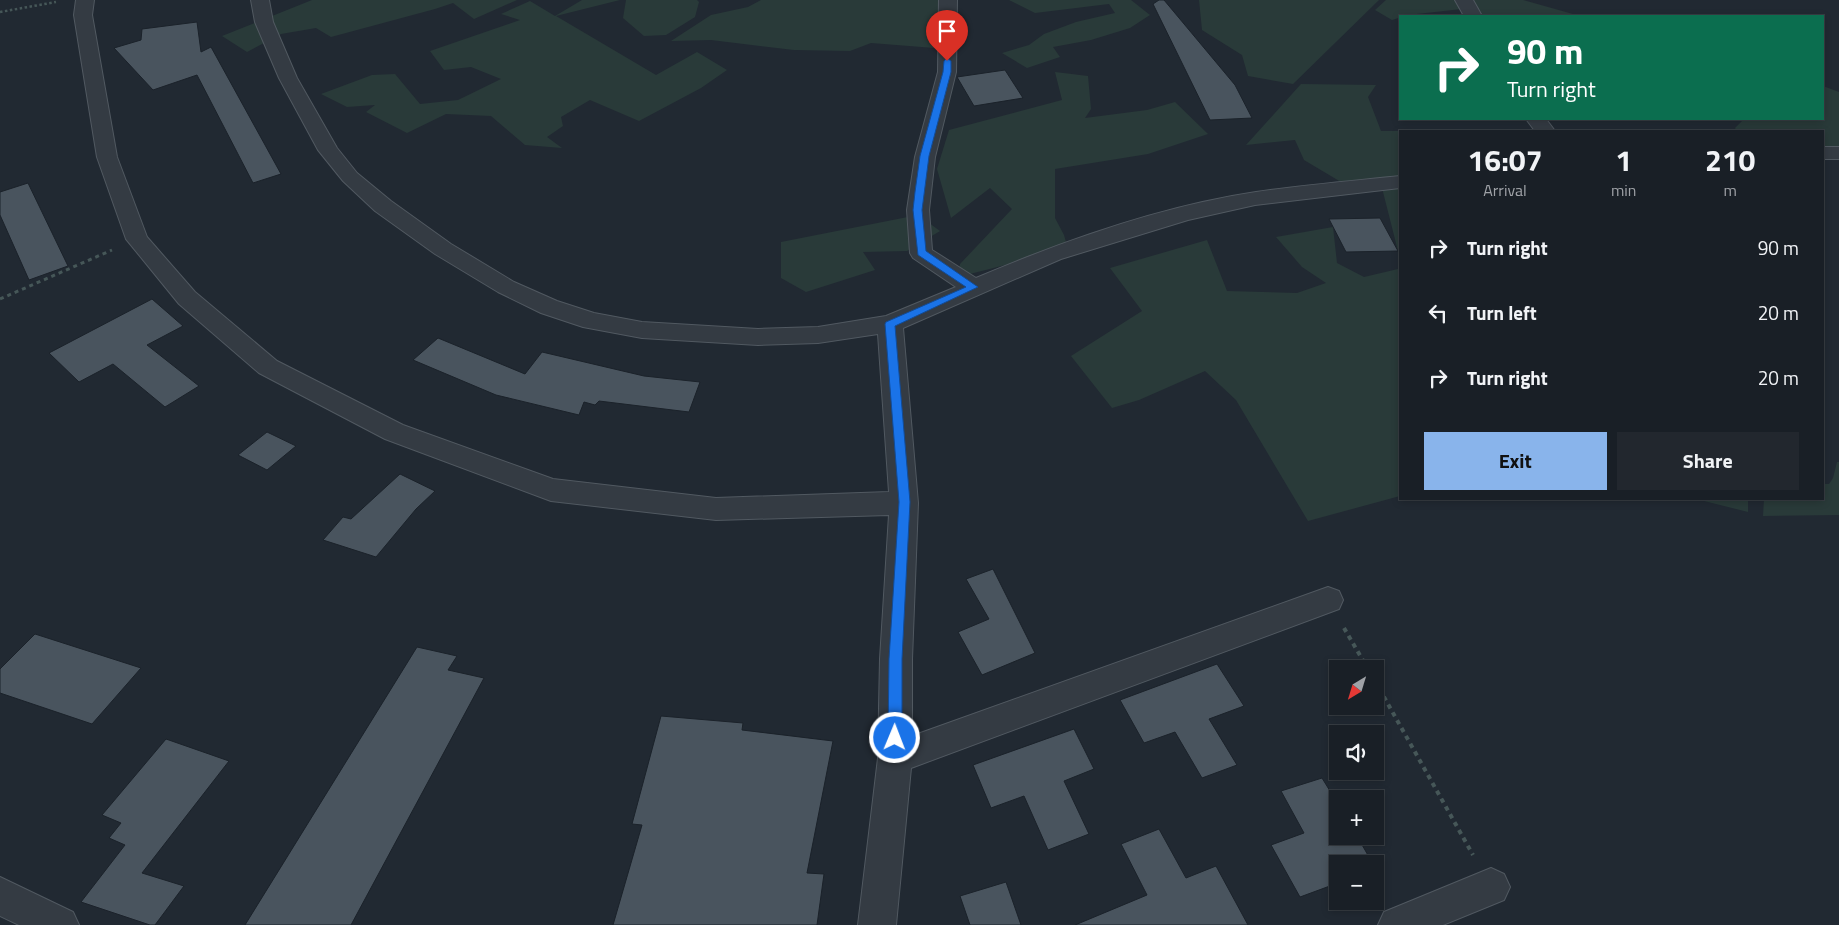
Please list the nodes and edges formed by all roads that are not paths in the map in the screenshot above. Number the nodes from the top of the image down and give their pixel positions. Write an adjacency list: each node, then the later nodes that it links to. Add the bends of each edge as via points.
1 (85, 0): 11 (street, via 82,15 106,157 137,239 187,298 268,367 394,432 551,490 716,509)
2 (260, 0): 10 (street, via 264,22 288,78 328,150 350,177 442,249 506,287 549,307 592,321 642,330 758,337 818,335)
3 (948, 0): 9 (street, via 947,72 925,156 918,210 921,253)
4 (1464, 0): 5 (street)
5 (1473, 15)
6 (1824, 153): 7 (street)
7 (1839, 153)
8 (1399, 182): 9 (street, via 1255,199 1183,214 1053,254)
9 (973, 287): 10 (street)
10 (890, 324): 11 (street)
11 (904, 502): 13 (street)
12 (1328, 600): 13 (street)
13 (895, 758): 17 (street)
14 (1491, 887): 18 (street)
15 (0, 896): 16 (street)
16 (60, 925)
17 (877, 925)
18 (1397, 925)

